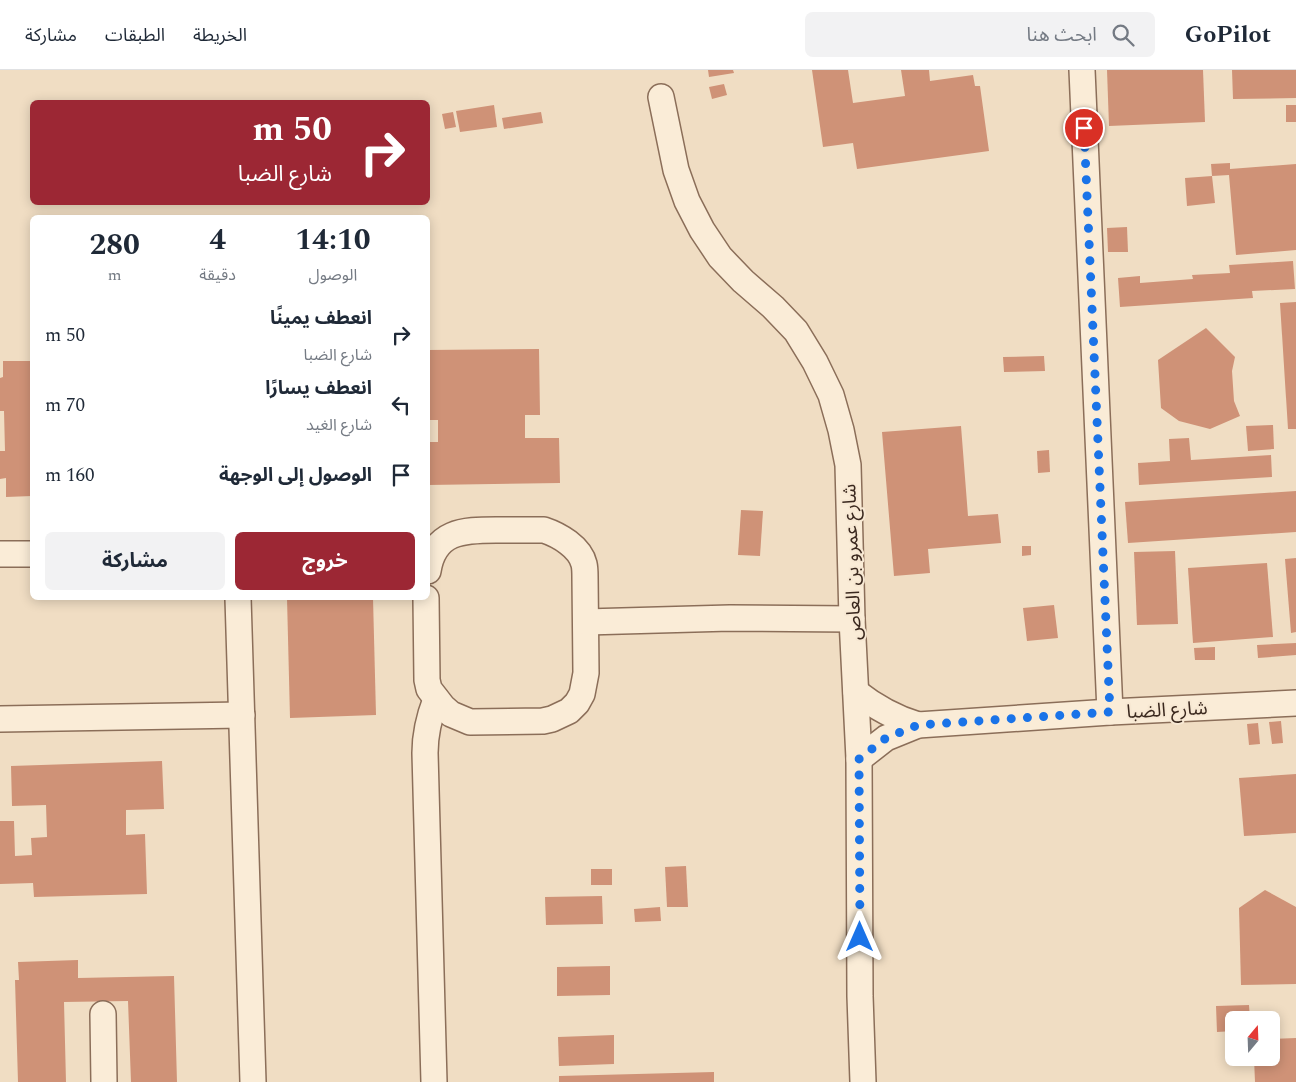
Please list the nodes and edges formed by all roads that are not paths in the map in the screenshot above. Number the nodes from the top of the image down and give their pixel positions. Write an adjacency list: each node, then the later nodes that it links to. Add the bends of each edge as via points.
1 (1082, 70): 13 (street)
2 (661, 97): 8 (street, شارع عمرو بن العاص, via 676,170 702,230 720,257 796,330 831,395 848,465)
3 (0, 554): 4 (street)
4 (30, 554)
5 (430, 564): 9 (street, via 438,547 453,534 472,530 544,530 563,538 584,563)
6 (238, 600): 14 (street)
7 (426, 600): 11 (street, via 428,680 429,689)
8 (852, 619): 9 (street); 10 (street, شارع عمرو بن العاص)
9 (586, 622): 11 (street, via 585,683 577,703 561,716 543,721 470,722 451,714)
10 (856, 692): 16 (street, شارع الضبا, via 885,712); 17 (street, شارع عمرو بن العاص)
11 (436, 699): 21 (street, via 427,726 424,753)
12 (1296, 703): 13 (street, شارع الضبا)
13 (1110, 712): 16 (street, شارع الضبا)
14 (242, 715): 15 (street); 20 (street)
15 (0, 719)
16 (918, 725): 17 (street, شارع الضبا, via 886,738)
17 (859, 759): 22 (street, شارع عمرو بن العاص)
18 (103, 1014): 19 (street)
19 (104, 1082)
20 (253, 1082)
21 (434, 1082)
22 (863, 1082)

